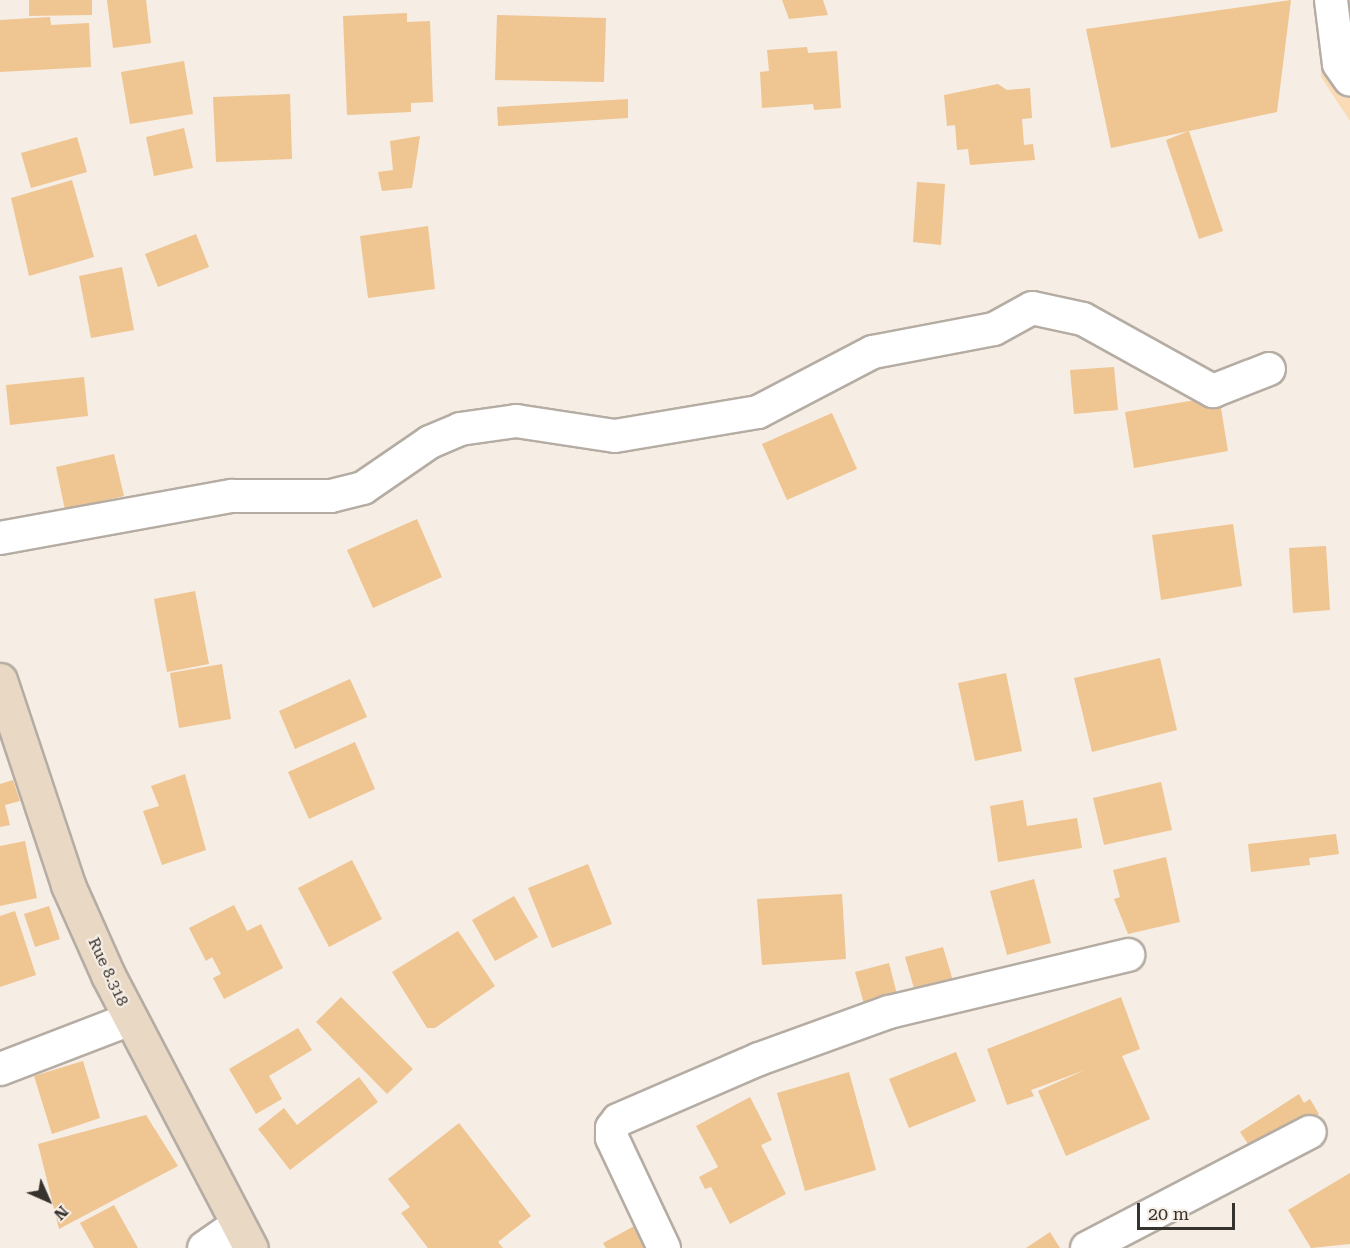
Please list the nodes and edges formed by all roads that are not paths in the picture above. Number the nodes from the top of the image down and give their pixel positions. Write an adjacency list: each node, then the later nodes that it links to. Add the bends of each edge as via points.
1 (1332, 0): 2 (street, via 1339,64)
2 (1350, 80)
3 (1269, 369): 4 (street, via 1213,391 1083,319 1032,308 994,329 873,352 758,412 615,436 516,421 460,429 430,442 363,488 331,496 232,496)
4 (0, 538)
5 (0, 680): 7 (main road, Rue 8.318, via 68,885)
6 (1128, 955): 12 (street, via 889,1012 759,1059 618,1120 612,1128 612,1138)
7 (130, 1019): 8 (street); 10 (main road, Rue 8.318)
8 (0, 1069)
9 (1310, 1132): 13 (street)
10 (243, 1237): 11 (street)
11 (204, 1248)
12 (664, 1248)
13 (1087, 1248)

